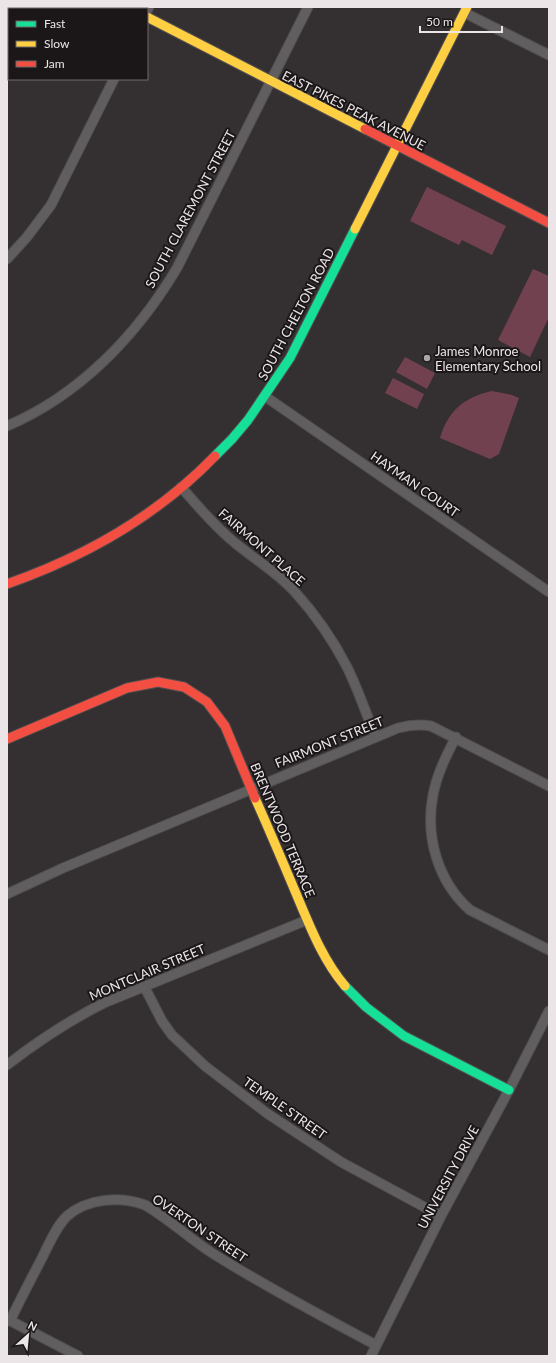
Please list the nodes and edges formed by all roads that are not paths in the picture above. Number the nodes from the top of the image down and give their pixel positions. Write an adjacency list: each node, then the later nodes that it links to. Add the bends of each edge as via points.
1 (308, 7): 6 (street, SOUTH CLAREMONT STREET)
2 (466, 10): 4 (street); 7 (main road, SOUTH CHELTON ROAD)
3 (148, 18): 6 (main road, EAST PIKES PEAK AVENUE)
4 (549, 55)
5 (114, 80): 9 (street, via 51,205)
6 (270, 81): 7 (main road, EAST PIKES PEAK AVENUE); 11 (street, SOUTH CLAREMONT STREET, via 177,268 152,307 95,369 49,405)
7 (397, 146): 8 (main road, EAST PIKES PEAK AVENUE); 10 (main road, SOUTH CHELTON ROAD, via 299,342)
8 (549, 224)
9 (7, 259)
10 (266, 397): 12 (main road, SOUTH CHELTON ROAD, via 231,440); 14 (street, HAYMAN COURT)
11 (7, 426)
12 (181, 487): 13 (main road, SOUTH CHELTON ROAD, via 113,535 58,564); 15 (street, FAIRMONT PLACE, via 220,529 279,576 310,609 347,667)
13 (7, 584)
14 (549, 592)
15 (376, 737): 16 (street, FAIRMONT STREET, via 398,728 421,724); 19 (street, FAIRMONT STREET)
16 (456, 737): 18 (street, FAIRMONT STREET); 22 (street, via 443,761 433,794 431,829 437,862 450,888 470,910)
17 (7, 739): 19 (main road, BRENTWOOD TERRACE, via 127,688 158,682 171,684 184,687 196,694 216,713 225,726)
18 (549, 786)
19 (251, 789): 20 (street, FAIRMONT STREET, via 62,868); 21 (main road, BRENTWOOD TERRACE)
20 (7, 894)
21 (307, 920): 23 (street, MONTCLAIR STREET); 26 (main road, BRENTWOOD TERRACE, via 324,956 337,976 366,1007 404,1036)
22 (549, 950)
23 (144, 986): 25 (street, MONTCLAIR STREET, via 79,1016); 27 (street, TEMPLE STREET, via 162,1022 205,1066 268,1114 329,1154)
24 (549, 1011): 26 (street, UNIVERSITY DRIVE)
25 (7, 1065)
26 (509, 1090): 27 (street, UNIVERSITY DRIVE)
27 (441, 1216): 29 (street, UNIVERSITY DRIVE)
28 (8, 1320): 29 (street, OVERTON STREET, via 52,1238 68,1216 90,1204 121,1200 145,1205 211,1252 316,1314); 30 (street)
29 (376, 1345): 31 (street, UNIVERSITY DRIVE)
30 (78, 1356)
31 (371, 1356)

